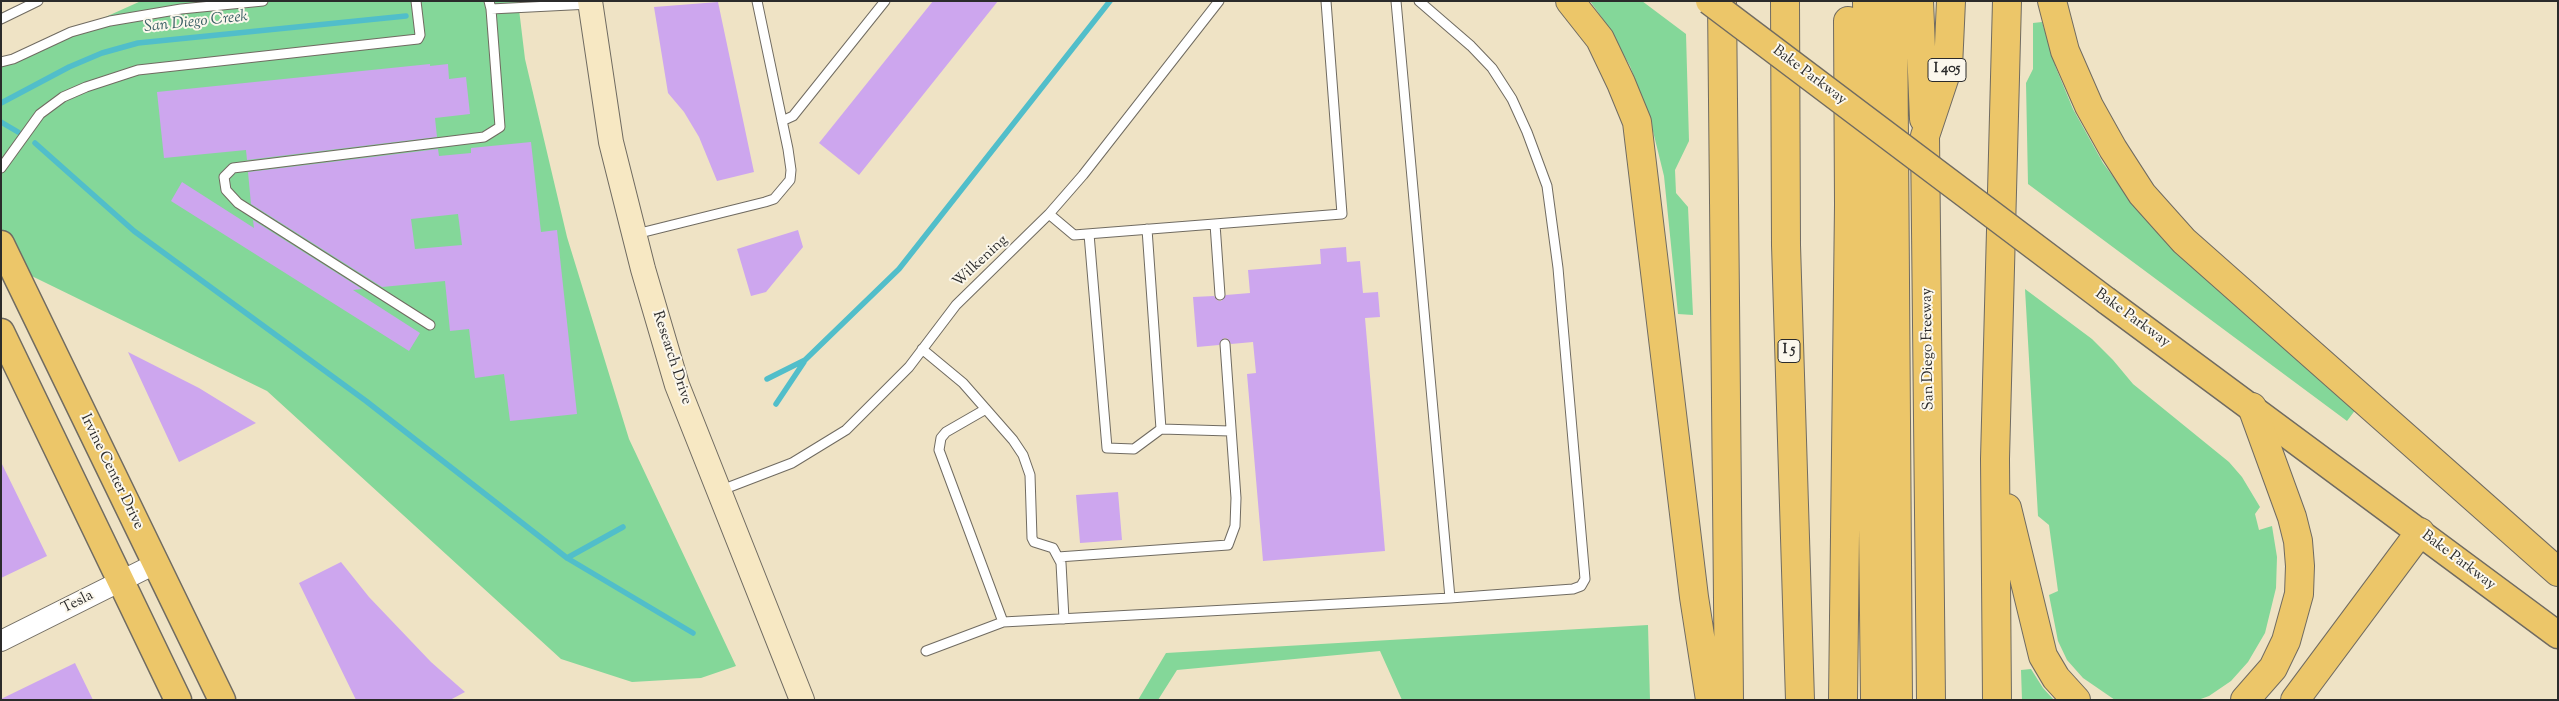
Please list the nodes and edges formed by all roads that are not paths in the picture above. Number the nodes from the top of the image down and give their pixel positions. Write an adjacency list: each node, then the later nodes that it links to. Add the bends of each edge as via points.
1 (38, 1): 23 (lane)
2 (263, 1): 24 (lane, via 110,21 71,32)
3 (416, 1): 27 (lane, via 418,39 138,70 86,87 62,97 40,114)
4 (757, 1): 25 (lane)
5 (885, 1): 25 (lane, via 793,116)
6 (1219, 1): 28 (lane, Wilkening, via 1083,176)
7 (1326, 1): 29 (lane, via 1342,214)
8 (1396, 1): 50 (lane)
9 (1419, 1): 50 (lane, via 1492,68 1512,99 1547,186 1558,268 1585,579 1573,589)
10 (1570, 1): 59 (highway, via 1600,39 1637,122 1694,597)
11 (1709, 1): 39 (main road, Bake Parkway, bridge)
12 (1722, 1): 60 (highway)
13 (1785, 1): 61 (highway, I 5, via 1786,245)
14 (1848, 1): 62 (highway, via 1849,204)
15 (1867, 1): 63 (highway)
16 (1893, 1): 64 (highway)
17 (1919, 1): 26 (highway)
18 (1951, 1): 26 (highway, San Diego Freeway / I 405, via 1948,67)
19 (2007, 1): 43 (highway)
20 (2052, 1): 48 (highway, via 2065,51 2089,106 2142,194 2184,241)
21 (590, 3): 22 (lane); 32 (main road, Research Drive, via 611,142)
22 (490, 5): 35 (lane, via 500,127 484,137 233,168 224,176 226,190 238,203)
23 (1, 19)
24 (1, 62)
25 (782, 121): 32 (lane, via 790,180 774,198)
26 (1925, 136): 65 (highway, San Diego Freeway)
27 (1, 168)
28 (1049, 214): 31 (lane, via 1074,235); 38 (lane, Wilkening, via 956,305)
29 (1215, 224): 30 (lane); 34 (lane)
30 (1147, 229): 31 (lane); 41 (lane)
31 (1089, 234): 41 (lane, via 1107,448 1134,449)
32 (633, 235): 44 (main road, Research Drive, via 678,384)
33 (1, 244): 47 (main road, Irvine Center Drive)
34 (1220, 295)
35 (430, 324)
36 (1, 332): 49 (main road)
37 (1225, 344): 42 (lane)
38 (922, 349): 40 (lane, via 963,383); 44 (lane, Wilkening, via 909,367 846,430 792,463)
39 (2252, 407): 45 (main road, Bake Parkway); 68 (highway, via 2292,516 2298,540 2300,594 2286,641 2273,668)
40 (986, 409): 46 (lane, via 1023,455 1030,475 1034,542 1050,546); 52 (lane, via 946,432 940,438 939,450)
41 (1161, 429): 42 (lane)
42 (1230, 431): 46 (lane, via 1236,498 1235,526 1228,545)
43 (1995, 460): 66 (highway); 67 (highway, via 2043,656 2056,678)
44 (719, 491): 58 (main road, Research Drive)
45 (2420, 532): 53 (main road, Bake Parkway); 69 (highway)
46 (1058, 557): 51 (lane)
47 (155, 564): 49 (street, Tesla); 57 (main road, Irvine Center Drive)
48 (2558, 572)
49 (121, 581): 54 (street, Tesla); 56 (main road)
50 (1450, 598): 51 (lane)
51 (1064, 619): 52 (lane)
52 (1003, 622): 55 (lane)
53 (2558, 635)
54 (1, 642)
55 (926, 651)
56 (178, 700)
57 (222, 700)
58 (802, 700)
59 (1710, 700)
60 (1729, 700)
61 (1800, 700)
62 (1842, 700)
63 (1875, 700)
64 (1898, 700)
65 (1931, 700)
66 (1997, 700)
67 (2076, 700)
68 (2246, 700)
69 (2295, 700)

